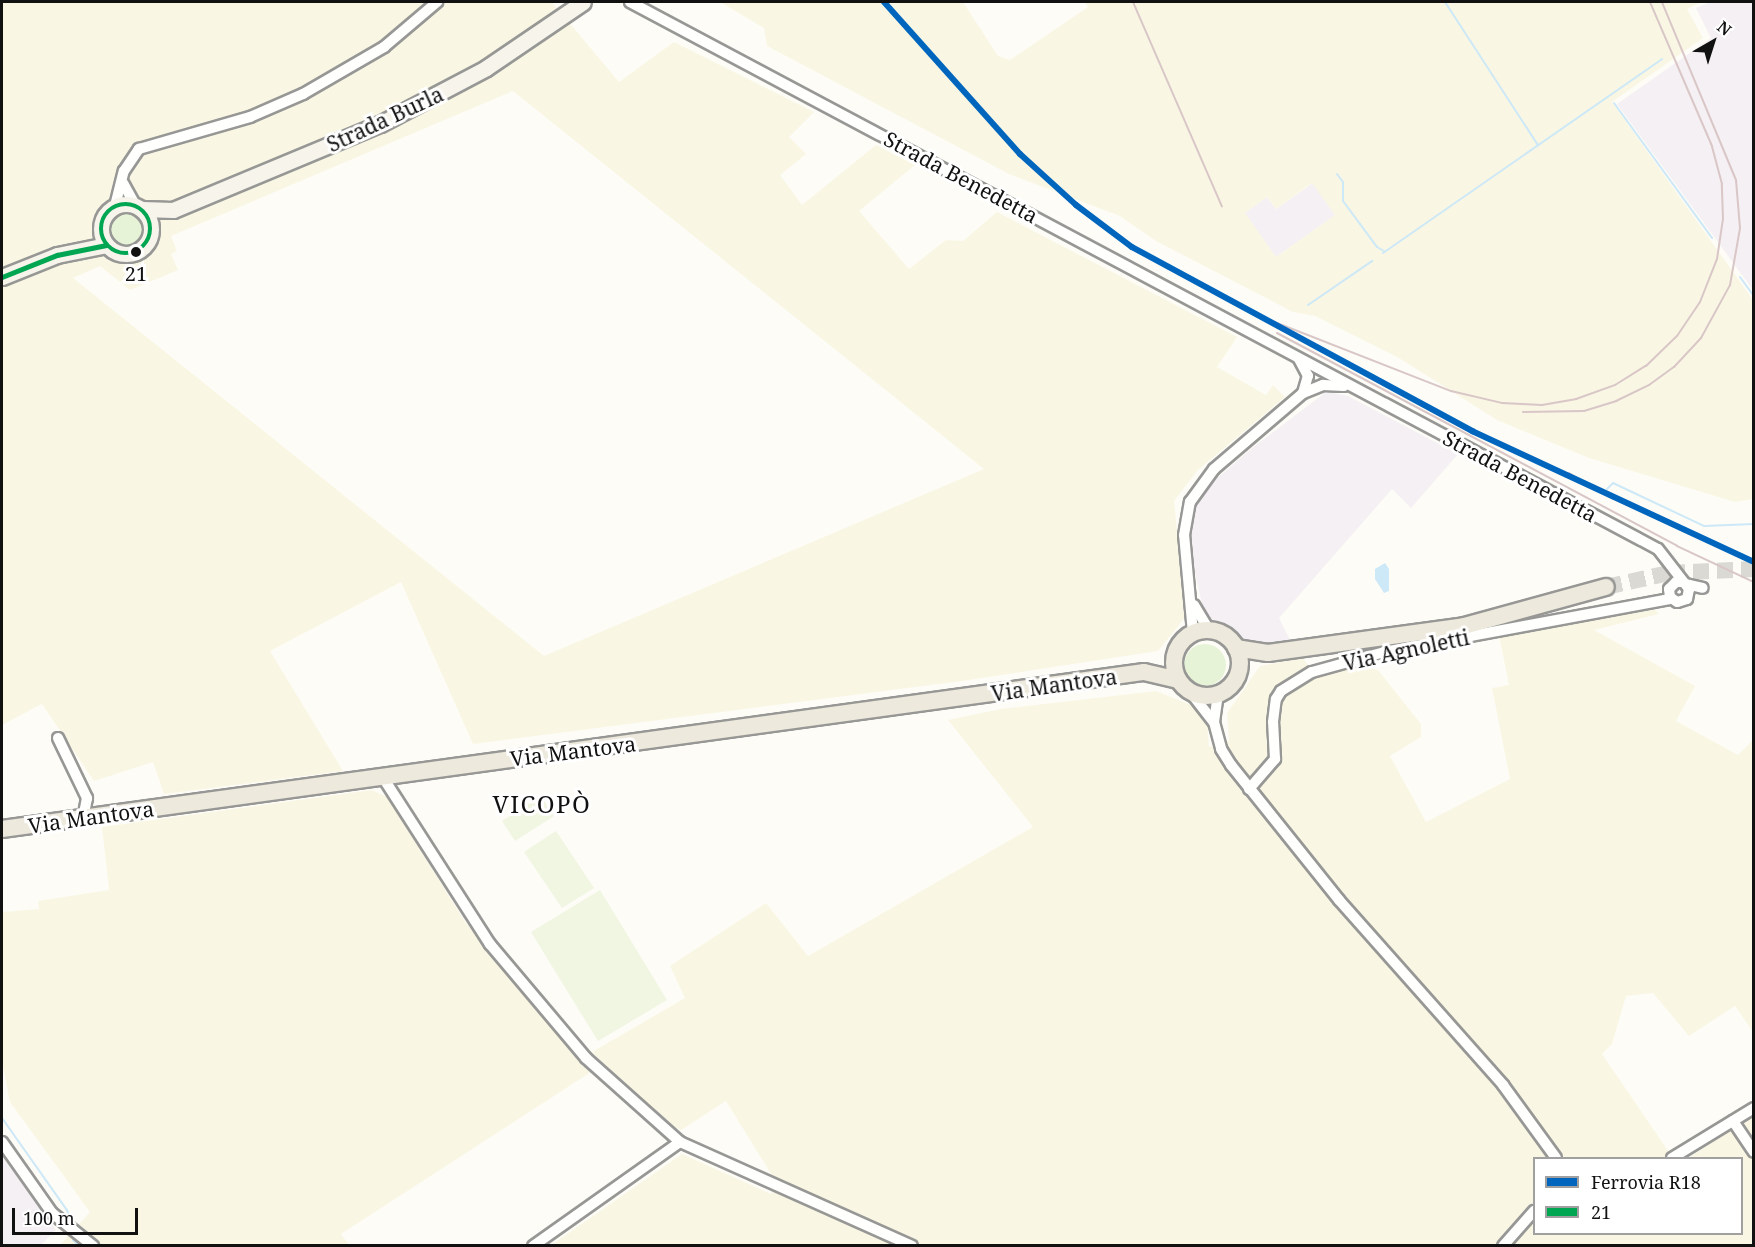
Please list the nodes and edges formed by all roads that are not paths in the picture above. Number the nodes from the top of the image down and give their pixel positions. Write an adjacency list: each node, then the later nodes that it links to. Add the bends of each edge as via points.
1 (436, 2): 4 (street, via 384,47 303,94 250,117 138,149 127,164)
2 (630, 2): 13 (street, Strada Benedetta)
3 (578, 5): 7 (main road, Strada Burla, via 495,62 406,111)
4 (123, 183): 5 (street); 6 (street)
5 (115, 206): 6 (main road, Strada Burla); 8 (main road, Strada Burla)
6 (139, 208): 7 (main road, Strada Burla); 9 (main road)
7 (173, 210): 9 (main road, Strada Burla)
8 (101, 224): 10 (main road); 11 (main road, Strada Burla)
9 (151, 230): 10 (main road, Strada Burla, via 146,245 133,253 118,253)
10 (106, 245): 11 (main road, Strada Burla)
11 (77, 249): 12 (main road, Strada Burla)
12 (2, 277)
13 (1292, 353): 14 (street, Strada Benedetta, via 1304,364); 15 (street, Strada Benedetta)
14 (1308, 376): 15 (street, Strada Benedetta, via 1318,372); 16 (street, Strada Benedetta); 18 (street)
15 (1332, 376): 17 (street, Strada Benedetta)
16 (1323, 385): 17 (street, Strada Benedetta); 18 (street, Strada Benedetta)
17 (1356, 389): 20 (street, Strada Benedetta, via 1658,549)
18 (1303, 393): 21 (street, Strada Benedetta, via 1214,469 1190,502 1184,535)
19 (1606, 586): 25 (main road, via 1489,622)
20 (1680, 592): 34 (street, Via Agnoletti, via 1384,652 1312,672 1288,686 1276,699 1275,759)
21 (1192, 602): 22 (street, Strada Benedetta); 22 (street, Strada Benedetta)
22 (1201, 632): 23 (main road, via 1223,634); 24 (main road, Via Mantova)
23 (1236, 648): 25 (main road); 27 (main road)
24 (1175, 653): 26 (main road, Via Mantova); 28 (main road)
25 (1268, 653): 27 (main road)
26 (1144, 672): 28 (main road, Via Mantova); 33 (main road, Via Mantova)
27 (1239, 672): 30 (main road, via 1232,684)
28 (1178, 680): 29 (main road)
29 (1191, 693): 30 (main road); 31 (street)
30 (1218, 694): 31 (street)
31 (1214, 722): 34 (street, via 1221,749)
32 (58, 738): 35 (street, via 87,798)
33 (382, 776): 35 (main road, Via Mantova); 40 (street, via 497,953 586,1058)
34 (1250, 789): 42 (street, via 1340,900 1503,1085)
35 (83, 818): 36 (main road, Via Mantova)
36 (2, 829)
37 (1754, 1108): 38 (street)
38 (1733, 1121): 41 (street); 43 (street)
39 (2, 1142): 45 (street, via 52,1213)
40 (680, 1142): 46 (street); 47 (street)
41 (1754, 1152)
42 (1555, 1157)
43 (1674, 1157)
44 (1533, 1212): 48 (street)
45 (93, 1245)
46 (533, 1245)
47 (912, 1245)
48 (1503, 1245)

